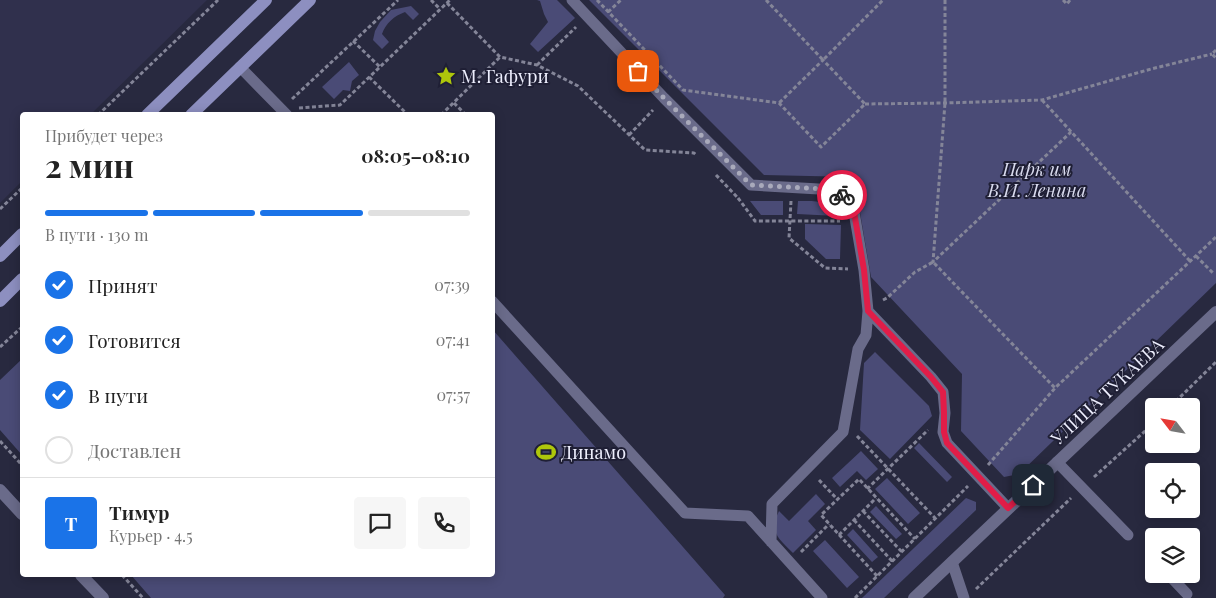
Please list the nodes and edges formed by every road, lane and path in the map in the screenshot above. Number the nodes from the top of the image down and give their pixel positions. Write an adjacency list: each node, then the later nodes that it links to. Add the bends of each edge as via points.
1 (218, 0): 34 (path)
2 (266, 0): 35 (main road)
3 (310, 0): 25 (main road)
4 (398, 0): 18 (path)
5 (431, 0): 15 (path)
6 (572, 0): 17 (lane)
7 (597, 0): 16 (path)
8 (621, 0): 16 (path)
9 (766, 0): 23 (path)
10 (883, 0): 23 (path)
11 (945, 0): 32 (path)
12 (1063, 0): 13 (path, via 1066,4)
13 (1070, 0)
14 (448, 1): 15 (path); 21 (path)
15 (440, 9): 26 (path)
16 (608, 12): 31 (path, via 683,90)
17 (588, 16): 24 (path); 28 (lane)
18 (353, 41): 26 (path); 37 (path)
19 (1216, 50): 20 (path)
20 (1212, 54): 22 (path); 29 (path)
21 (500, 57): 24 (path); 30 (path)
22 (1216, 58)
23 (823, 60): 31 (path); 33 (path)
24 (537, 65): 42 (path, via 578,86)
25 (240, 67): 36 (main road); 37 (lane)
26 (380, 67): 27 (path)
27 (369, 77): 37 (path, via 340,105); 38 (path)
28 (664, 98): 42 (path); 45 (lane)
29 (1042, 100): 32 (path); 41 (path)
30 (454, 103): 39 (path); 40 (path)
31 (779, 103): 33 (path, via 820,147)
32 (944, 103): 33 (path); 57 (path)
33 (865, 104)
34 (101, 112)
35 (150, 112)
36 (194, 112)
37 (284, 112)
38 (405, 112)
39 (444, 112)
40 (463, 112)
41 (1071, 132): 56 (path); 57 (path)
42 (629, 135): 43 (path, via 646,150 694,152)
43 (700, 159)
44 (713, 172): 48 (path)
45 (740, 174): 46 (lane, via 751,185); 48 (path)
46 (791, 187): 50 (path); 51 (lane, via 836,190 850,203)
47 (20, 190): 49 (path)
48 (738, 198): 50 (path, via 755,221)
49 (0, 209)
50 (790, 221): 51 (path); 58 (path, via 790,238 825,268)
51 (856, 221): 58 (lane)
52 (20, 236): 54 (main road)
53 (1216, 237): 55 (path)
54 (0, 256)
55 (1196, 256): 56 (path); 59 (path)
56 (1190, 261): 69 (path)
57 (933, 262): 61 (path, via 915,272); 69 (path)
58 (864, 270): 64 (lane)
59 (1214, 274)
60 (20, 281): 62 (main road)
61 (887, 298)
62 (0, 301)
63 (495, 304): 94 (lane, via 685,513 748,516)
64 (868, 311): 71 (lane, via 943,392); 72 (lane, via 866,335 858,348)
65 (1216, 312): 75 (street, УЛИЦА ТУКАЕВА)
66 (20, 329): 67 (path)
67 (0, 347)
68 (1216, 362): 70 (path)
69 (1055, 388): 79 (path)
70 (1179, 398)
71 (944, 413): 78 (path); 79 (lane, via 947,443)
72 (844, 423): 77 (lane, via 843,432); 78 (path)
73 (1145, 431): 80 (path)
74 (0, 441): 76 (path)
75 (1057, 462): 80 (lane); 85 (street, УЛИЦА ТУКАЕВА)
76 (20, 464)
77 (808, 468): 84 (path); 94 (lane, via 772,504)
78 (888, 468): 81 (path); 88 (path)
79 (978, 476): 85 (lane); 88 (path)
80 (1082, 488): 91 (lane); 104 (path)
81 (868, 489): 83 (path); 84 (path, via 859,480)
82 (0, 490): 87 (street)
83 (876, 498): 86 (path); 93 (path)
84 (837, 499): 90 (path, via 821,515)
85 (1008, 508): 98 (street, УЛИЦА ТУКАЕВА)
86 (863, 511): 89 (path); 95 (path)
87 (20, 512)
88 (936, 518): 93 (path)
89 (854, 520): 92 (path); 96 (path)
90 (829, 524): 92 (path); 97 (path)
91 (1128, 534)
92 (839, 535): 99 (path)
93 (915, 539): 95 (path)
94 (771, 542): 97 (lane)
95 (902, 552): 96 (path)
96 (892, 561): 99 (path)
97 (790, 562): 107 (lane)
98 (952, 562): 104 (lane); 109 (street, УЛИЦА ТУКАЕВА)
99 (877, 576): 108 (path)
100 (83, 577): 105 (street)
101 (124, 577): 106 (path)
102 (1177, 583): 103 (lane)
103 (1187, 594)
104 (969, 595)
105 (103, 598)
106 (143, 598)
107 (822, 598)
108 (854, 598)
109 (914, 598)

